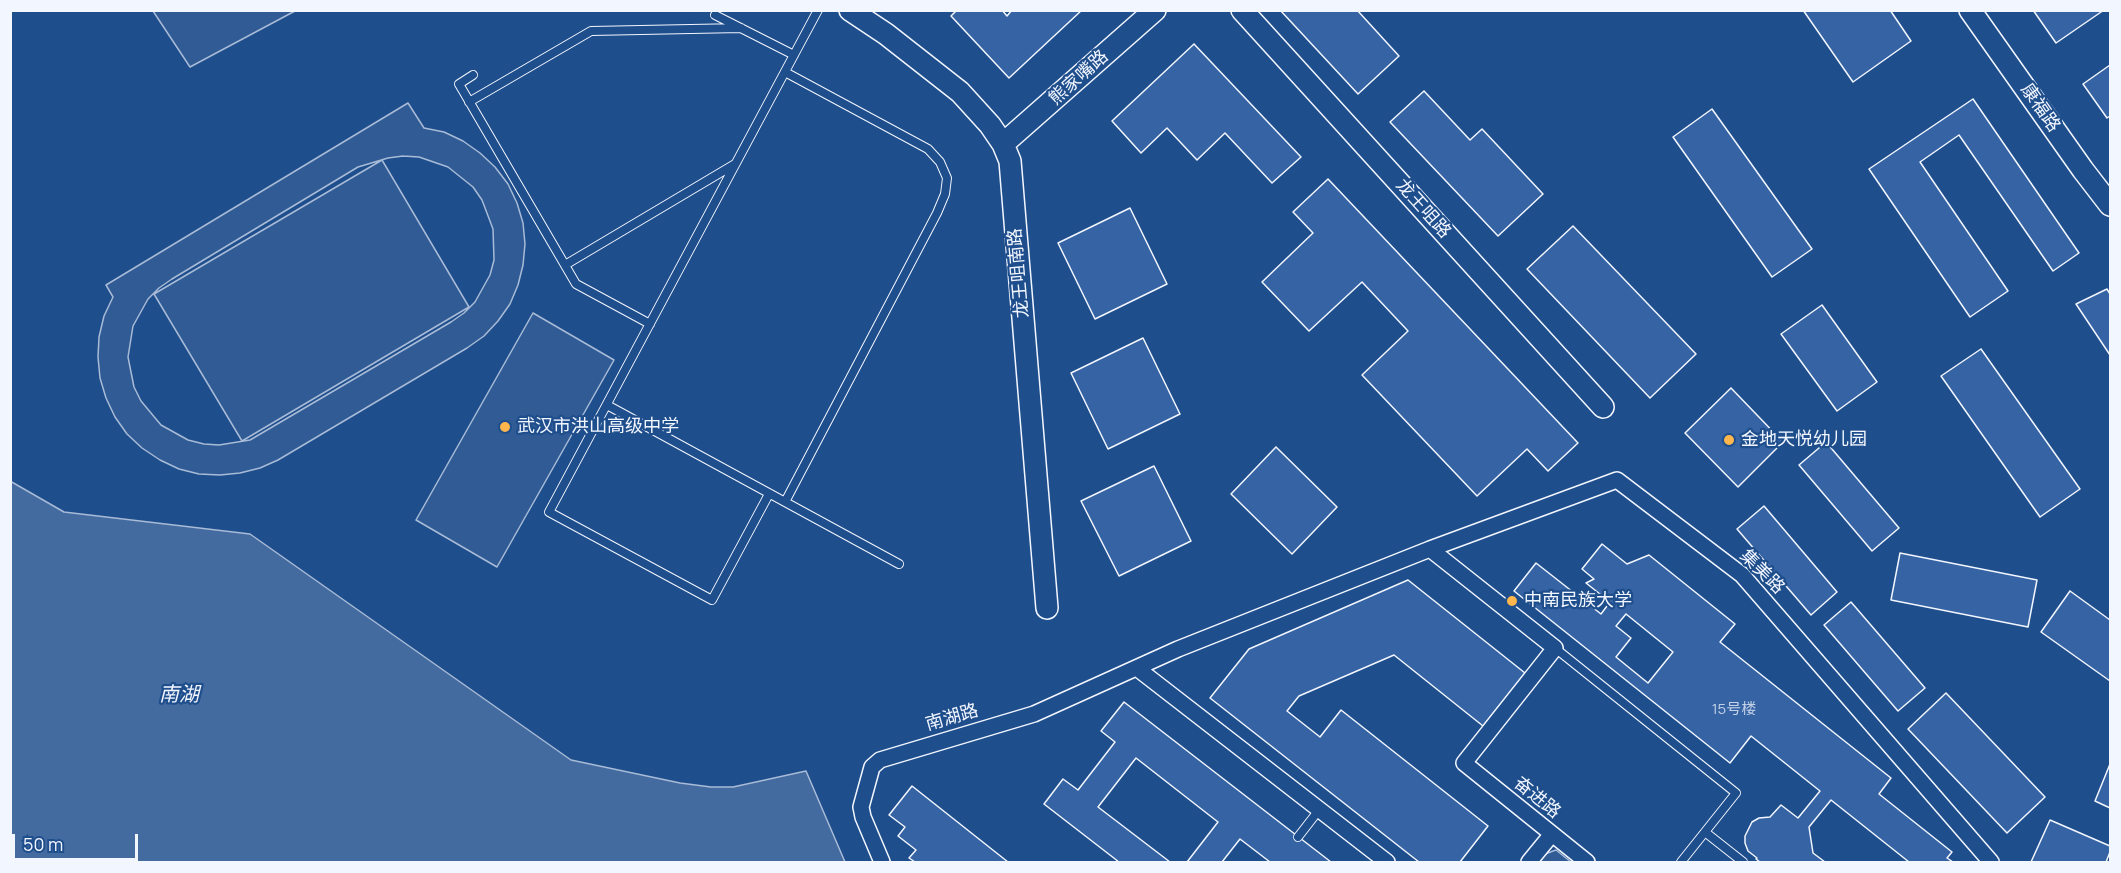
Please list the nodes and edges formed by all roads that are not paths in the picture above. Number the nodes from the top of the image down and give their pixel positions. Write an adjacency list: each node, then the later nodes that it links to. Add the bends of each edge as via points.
1 (818, 10): 8 (lane)
2 (850, 10): 12 (street, 龙王咀南路, via 960,92)
3 (1155, 10): 12 (street, 熊家嘴路)
4 (1242, 10): 18 (street, 龙王咀路)
5 (1970, 10): 14 (street, 康福路)
6 (715, 15): 7 (lane)
7 (741, 28): 8 (lane); 11 (lane, via 591,31)
8 (794, 55): 9 (lane)
9 (785, 72): 13 (lane); 20 (lane, via 928,149 947,178 936,213)
10 (473, 75): 11 (lane, via 459,84)
11 (469, 102): 15 (lane)
12 (1003, 144): 23 (street, 龙王咀南路, via 1010,161)
13 (736, 163): 15 (lane); 16 (lane)
14 (2110, 205)
15 (566, 265): 16 (lane, via 576,284)
16 (650, 324): 17 (lane)
17 (606, 405): 19 (lane); 19 (lane, via 549,512 560,518 712,600)
18 (1603, 407)
19 (770, 494): 20 (lane)
20 (785, 502): 22 (lane)
21 (1430, 549): 24 (street); 25 (street, via 1178,649); 36 (street, 集美路, via 1617,480 1742,575)
22 (899, 564)
23 (1047, 608)
24 (1555, 648): 27 (lane, via 1736,793); 28 (street, 奋进路, via 1464,763)
25 (1138, 669): 26 (street); 30 (street, 南湖路, via 1034,714 884,757 876,763 861,807)
26 (1319, 810): 29 (lane); 31 (street)
27 (1705, 832): 34 (lane); 35 (lane)
28 (1552, 834): 32 (street); 33 (street, 奋进路)
29 (1298, 837)
30 (882, 862)
31 (1387, 862)
32 (1530, 862)
33 (1587, 862)
34 (1681, 862)
35 (1743, 862)
36 (1991, 862)

